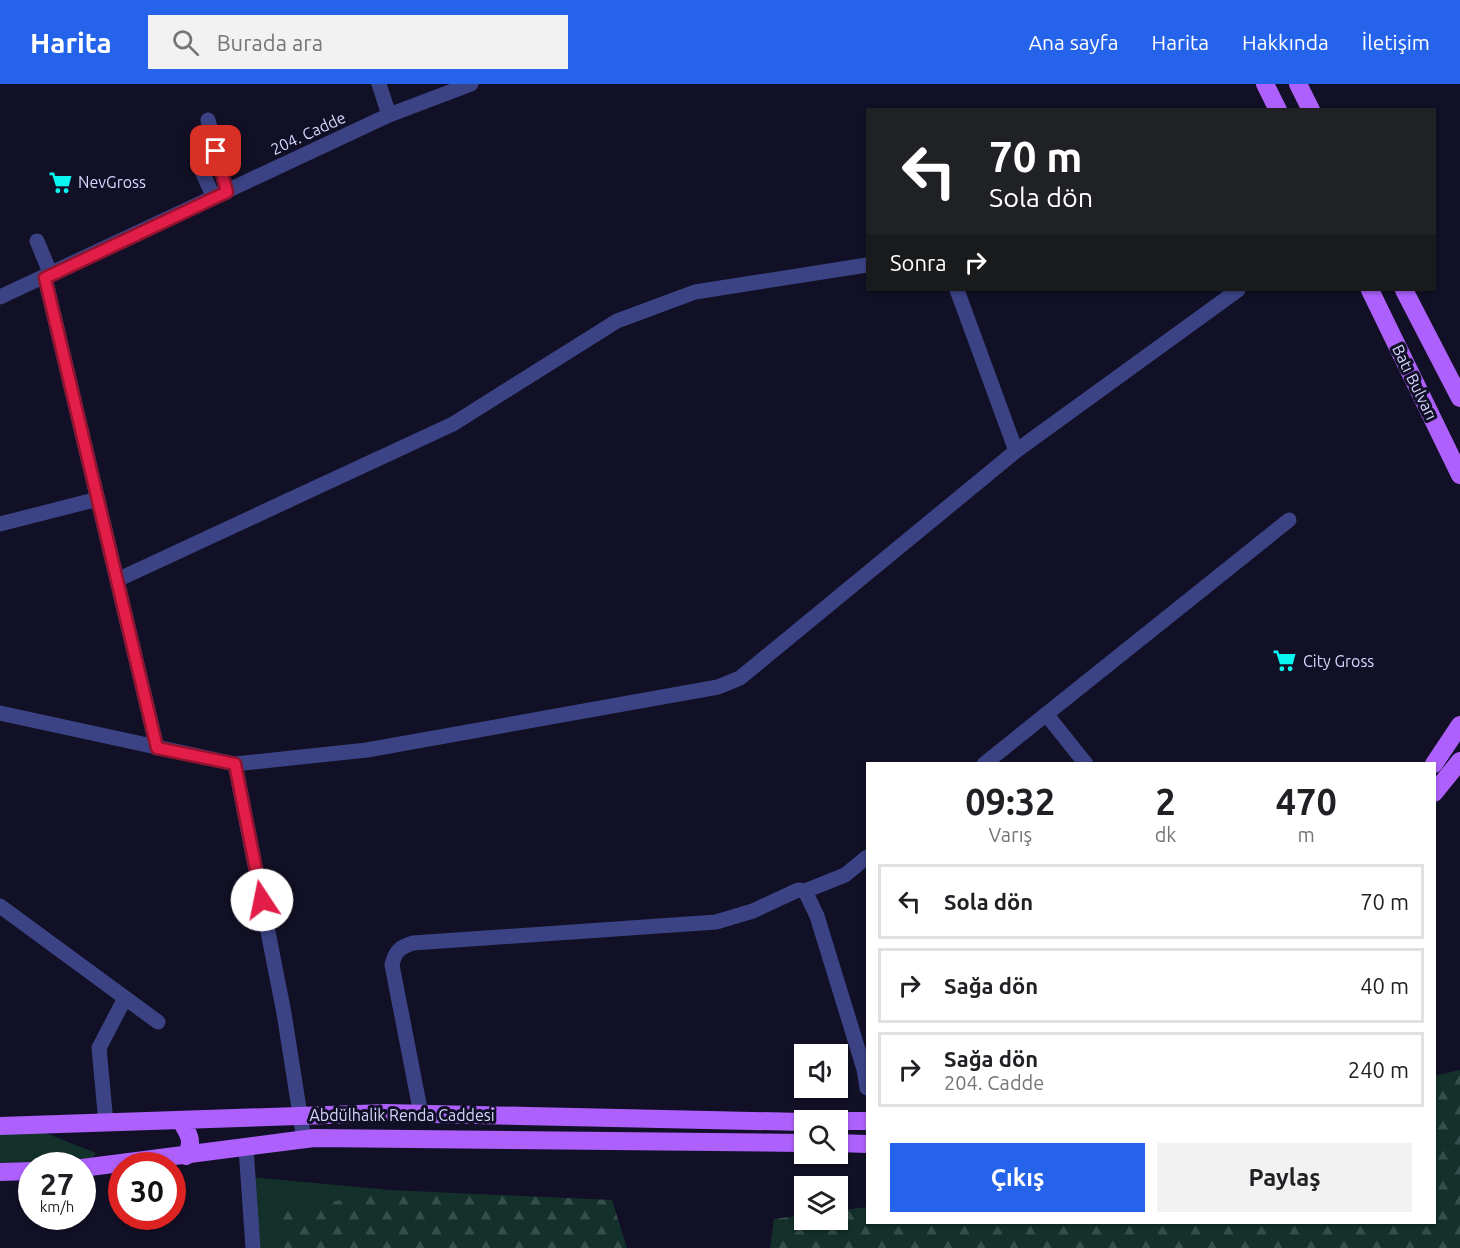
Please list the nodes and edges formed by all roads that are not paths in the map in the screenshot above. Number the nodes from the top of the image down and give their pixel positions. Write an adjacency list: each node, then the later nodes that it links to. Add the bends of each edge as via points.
1 (379, 84): 7 (street)
2 (471, 84): 7 (street, 204. Cadde)
3 (1265, 84): 5 (main road)
4 (1298, 84): 6 (main road)
5 (1277, 108)
6 (1310, 108)
7 (388, 115): 10 (street, 204. Cadde)
8 (208, 120): 10 (street)
9 (199, 165): 10 (street)
10 (220, 195): 13 (street, 204. Cadde)
11 (37, 241): 13 (street)
12 (866, 265): 25 (street, via 695,292 617,321 453,424)
13 (48, 276): 18 (street, 204. Cadde); 22 (street)
14 (957, 291): 20 (street)
15 (1237, 291): 20 (street)
16 (1370, 291): 21 (main road, Batı Bulvarı)
17 (1405, 291): 19 (main road, Batı Bulvarı)
18 (0, 297)
19 (1460, 398)
20 (1016, 451): 34 (street, via 740,678 718,687 367,750)
21 (1460, 475)
22 (98, 499): 24 (street); 25 (street)
23 (1289, 520): 27 (street)
24 (0, 524)
25 (117, 580): 29 (street)
26 (0, 713): 29 (street)
27 (1046, 714): 30 (street); 31 (street)
28 (1460, 725): 32 (main road)
29 (157, 748): 34 (street)
30 (986, 762)
31 (1084, 762)
32 (1436, 762)
33 (1460, 762): 35 (main road)
34 (235, 764): 43 (street, via 284,1013)
35 (1436, 790)
36 (866, 858): 37 (street, via 845,875)
37 (805, 891): 41 (street, via 817,916); 42 (street, via 798,890 753,911 716,922 413,943 401,947 392,965)
38 (0, 906): 39 (street)
39 (125, 998): 40 (street); 48 (street, via 99,1048)
40 (158, 1022)
41 (866, 1082)
42 (421, 1114): 43 (main road, Abdülhalik Renda Caddesi); 47 (main road, Abdülhalik Renda Caddesi)
43 (298, 1115): 44 (main road, Abdülhalik Renda Caddesi); 50 (street)
44 (181, 1121): 48 (main road, Abdülhalik Renda Caddesi); 55 (main road, via 190,1136)
45 (848, 1121): 46 (main road)
46 (866, 1121)
47 (794, 1122)
48 (106, 1124): 49 (main road, Abdülhalik Renda Caddesi)
49 (0, 1126)
50 (304, 1140): 51 (main road, Abdülhalik Renda Caddesi); 54 (main road, Abdülhalik Renda Caddesi)
51 (794, 1143)
52 (848, 1143): 53 (main road)
53 (866, 1144)
54 (246, 1148): 55 (main road, Abdülhalik Renda Caddesi); 58 (street)
55 (186, 1156)
56 (18, 1171): 57 (main road)
57 (0, 1172)
58 (253, 1248)

